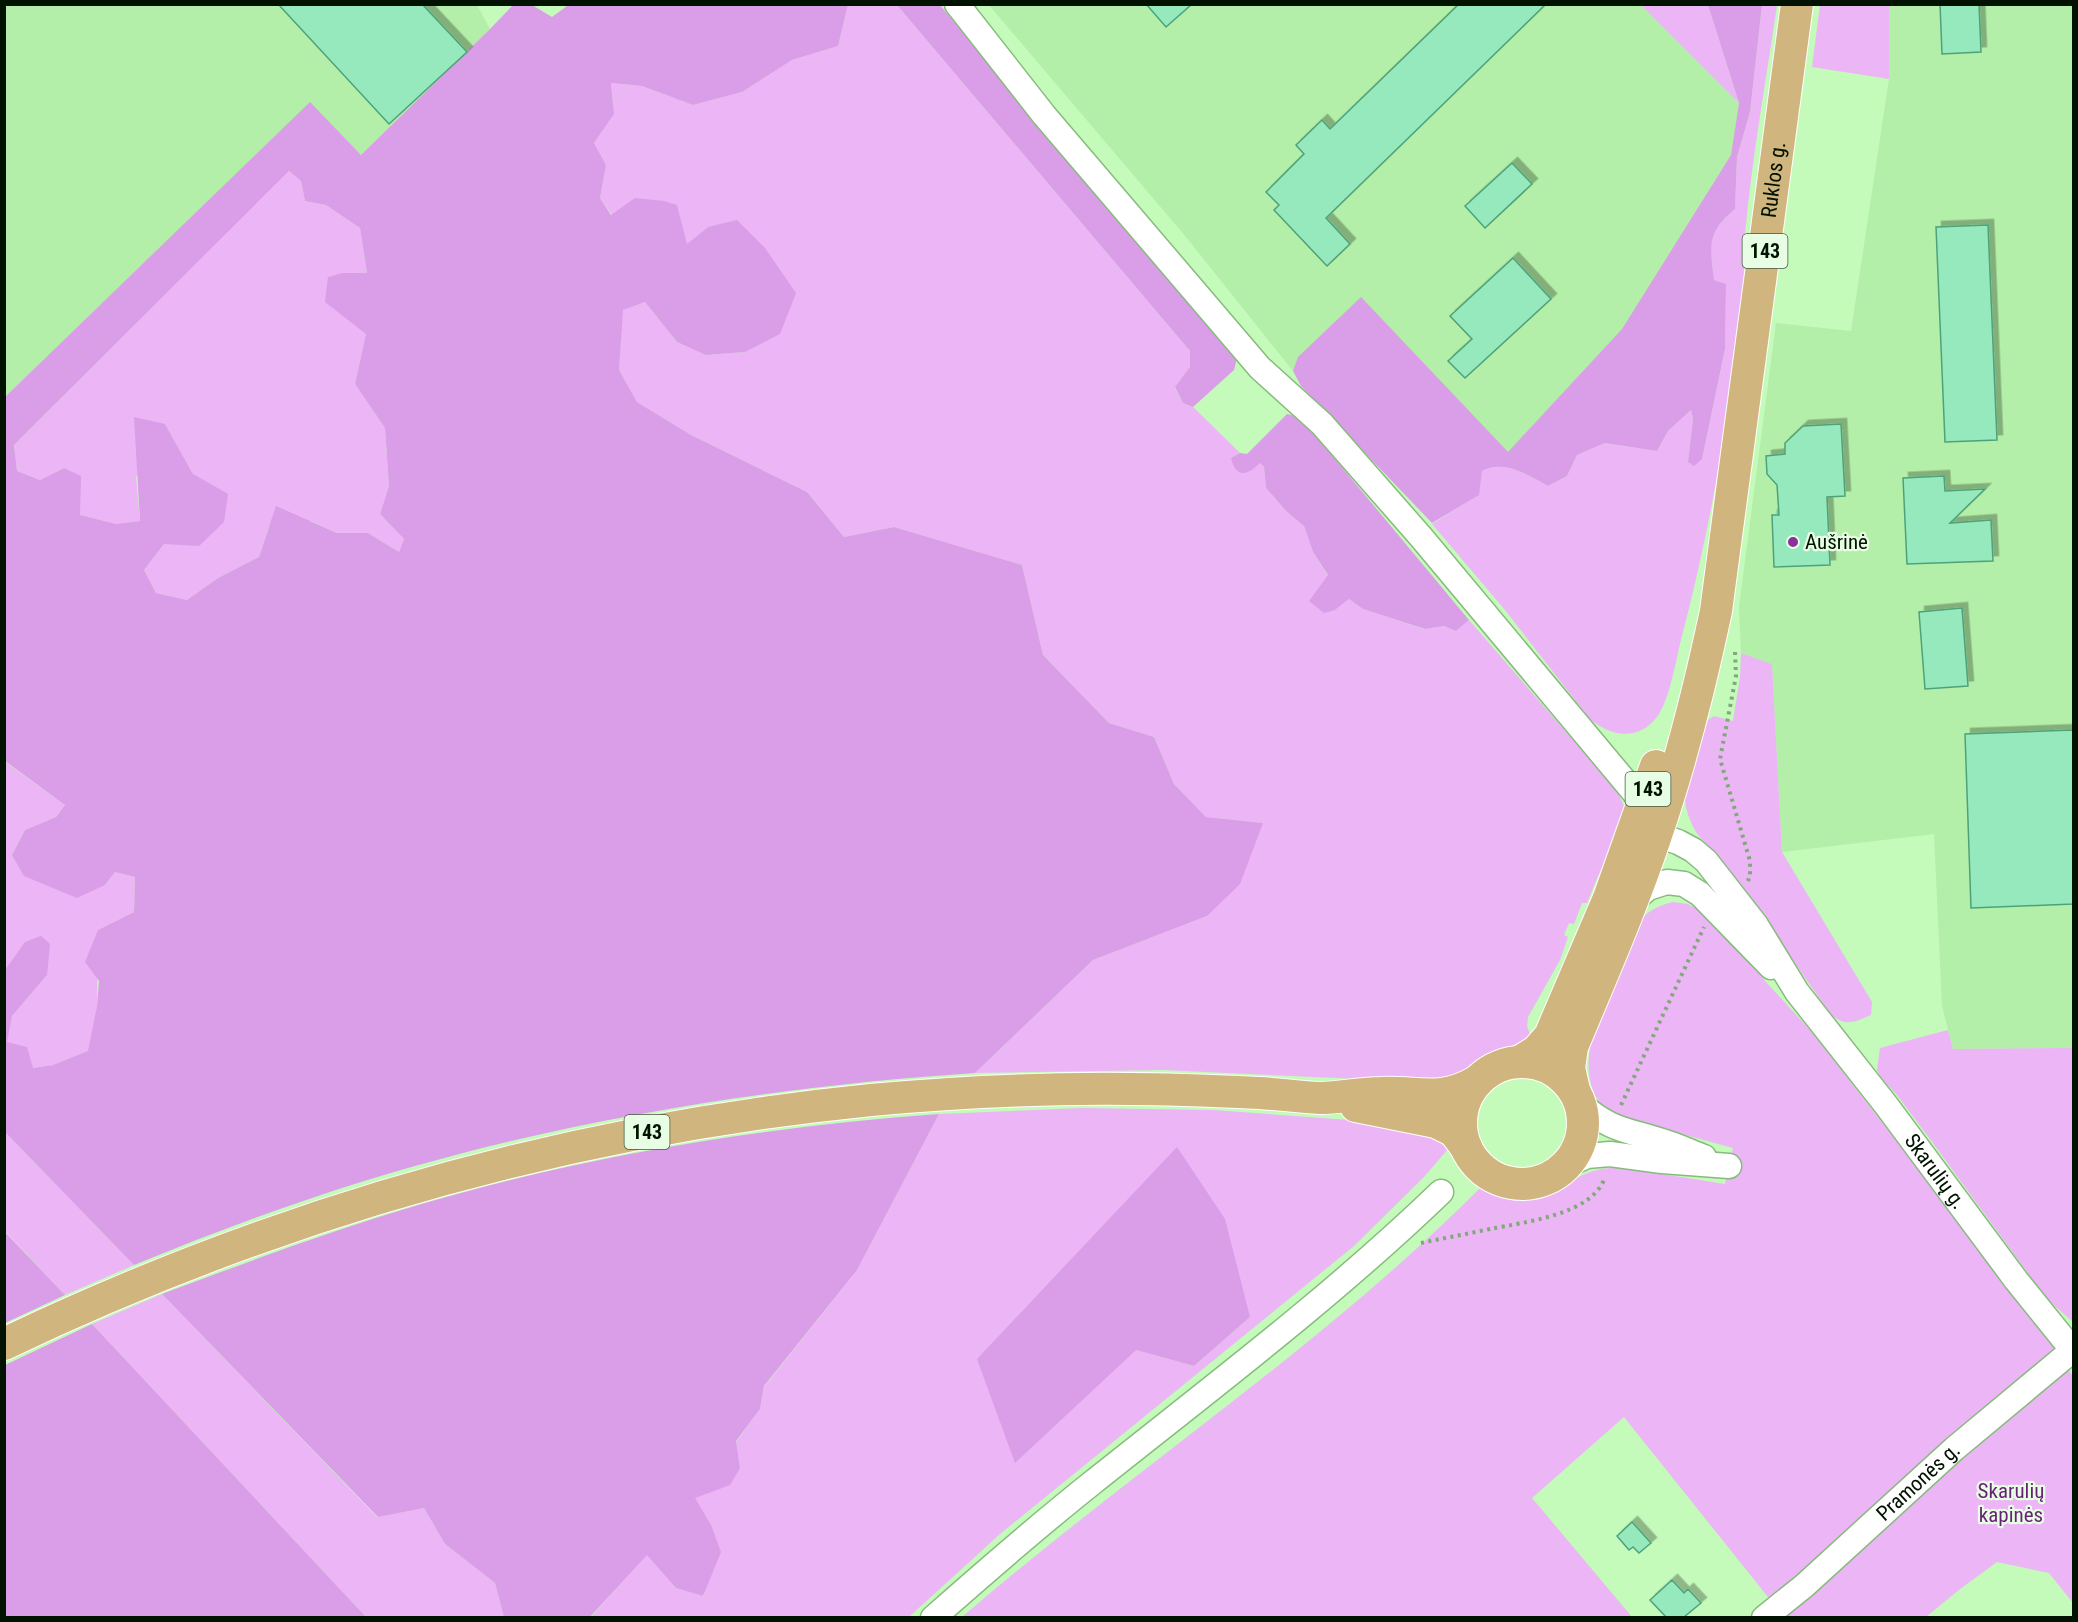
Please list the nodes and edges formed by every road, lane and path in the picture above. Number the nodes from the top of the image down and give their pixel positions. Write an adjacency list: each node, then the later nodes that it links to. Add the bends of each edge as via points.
1 (957, 4): 4 (street, via 1044,115 1260,368 1322,424 1383,493)
2 (1797, 4): 3 (main road, Ruklos g. / 143)
3 (1730, 496): 4 (main road, 143, via 1674,706); 5 (main road, 143, via 1716,611 1704,668)
4 (1643, 803): 6 (main road, 143)
5 (1657, 835): 6 (street, via 1639,840); 7 (main road, 143); 8 (street, Skarulių g., via 1693,849 1706,861 1756,925)
6 (1626, 851): 9 (main road, 143, via 1591,945 1550,1036 1538,1051)
7 (1633, 901): 8 (street, Skarulių g., via 1648,888 1667,882 1684,884 1700,894); 11 (main road, 143, via 1572,1047 1569,1068)
8 (1797, 992): 17 (street, Skarulių g.)
9 (1521, 1061): 10 (main road, 143, via 1496,1067); 11 (main road, 143, via 1552,1068)
10 (1476, 1082): 12 (main road, 143, via 1459,1092 1438,1095 1381,1092); 13 (main road, 143, via 1461,1113)
11 (1578, 1097): 14 (main road, 143, via 1584,1120 1583,1137); 14 (street, via 1597,1119 1615,1128 1729,1166 1610,1154 1587,1156)
12 (1323, 1098): 13 (main road, 143, via 1436,1122 1454,1131); 16 (main road, 143, via 1184,1090 1003,1091 810,1107 618,1137 490,1166 301,1222 123,1290)
13 (1466, 1147): 14 (main road, 143, via 1474,1162 1487,1173 1520,1185 1537,1183)
14 (1567, 1166)
15 (1441, 1192): 18 (street, via 1304,1315 1091,1484)
16 (4, 1344)
17 (2073, 1351): 19 (street, Pramonės g., via 1954,1449 1804,1586)
18 (933, 1617)
19 (1764, 1617)

